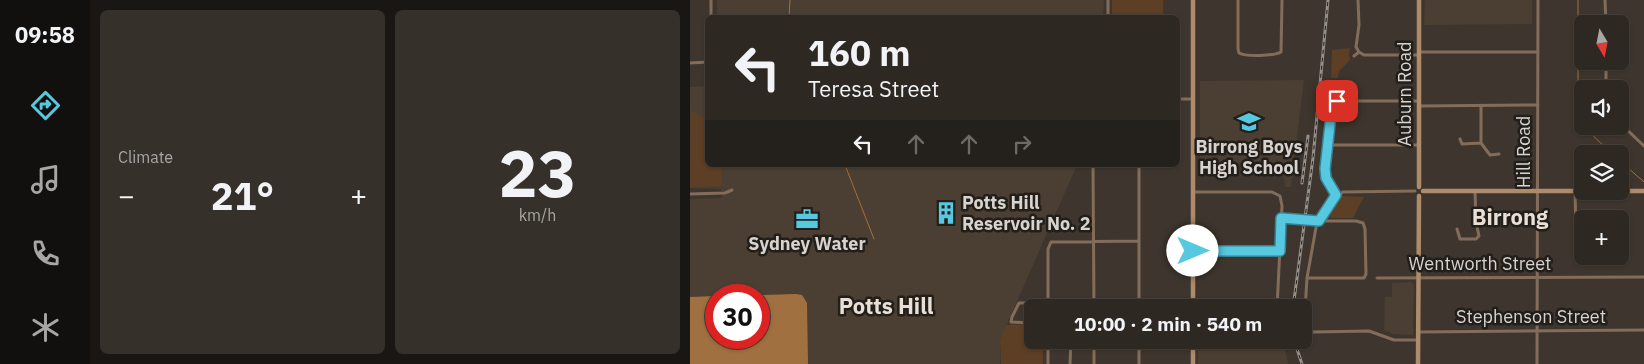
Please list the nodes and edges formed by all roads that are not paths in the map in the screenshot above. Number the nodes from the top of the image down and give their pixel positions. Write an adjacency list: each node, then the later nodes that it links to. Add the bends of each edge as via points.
1 (711, 0): 10 (street)
2 (1108, 0): 11 (street)
3 (1193, 0): 20 (street)
4 (1238, 0): 5 (street, via 1238,49 1244,55 1275,55 1280,52)
5 (1282, 0)
6 (1358, 0): 13 (street, via 1356,47)
7 (1418, 0): 15 (street, Auburn Road)
8 (1538, 0): 14 (street, Hill Road)
9 (1606, 0): 12 (street)
10 (712, 15)
11 (1108, 15)
12 (1606, 15)
13 (1359, 52): 15 (street, via 1364,55); 16 (street)
14 (1537, 52): 15 (street); 22 (street, Hill Road)
15 (1419, 54): 21 (street, Auburn Road)
16 (1354, 56)
17 (705, 62): 18 (street)
18 (690, 63)
19 (1180, 99): 20 (street)
20 (1192, 99): 38 (street)
21 (1419, 104): 23 (street); 27 (street, via 1334,102); 28 (street, Auburn Road)
22 (1538, 105): 23 (street); 35 (street, Hill Road)
23 (1481, 106): 26 (street)
24 (1629, 132): 29 (street)
25 (1460, 139): 26 (street, via 1462,144)
26 (1481, 143): 30 (street, via 1490,155)
27 (1327, 144): 28 (street); 42 (street, via 1325,174)
28 (1419, 145): 34 (street, Auburn Road)
29 (1644, 146)
30 (1499, 154)
31 (1093, 167): 46 (street)
32 (1139, 167): 47 (street)
33 (732, 190): 41 (street)
34 (1419, 190): 39 (street); 42 (street, via 1346,191); 54 (street, via 1415,194 1419,196)
35 (1538, 191): 39 (street); 40 (street); 50 (street, Hill Road)
36 (1629, 191): 37 (street)
37 (1644, 191)
38 (1193, 192): 43 (street, via 1277,193 1281,198); 48 (street)
39 (1475, 192): 45 (street, via 1479,236 1472,240 1460,239)
40 (1574, 192)
41 (690, 194)
42 (1336, 195): 44 (street)
43 (1281, 218): 44 (street, bridge); 49 (street)
44 (1318, 222): 52 (street); 52 (street, via 1359,222 1364,225 1365,276)
45 (1457, 230)
46 (1093, 241): 47 (street); 55 (street, via 1049,243); 56 (street)
47 (1139, 241): 57 (street)
48 (1193, 251): 49 (street); 58 (street)
49 (1280, 251): 59 (street)
50 (1537, 277): 51 (street, Wentworth Street); 54 (street, Wentworth Street); 64 (street, Hill Road)
51 (1644, 277)
52 (1307, 278): 60 (street)
53 (1377, 278): 54 (street, Wentworth Street)
54 (1419, 278): 66 (street)
55 (1048, 299)
56 (1094, 299)
57 (1139, 299)
58 (1192, 299)
59 (1277, 299)
60 (1306, 299)
61 (1024, 302): 62 (street, via 1017,305 1011,322)
62 (1024, 323)
63 (1644, 330): 64 (street, Stephenson Street)
64 (1537, 331): 66 (street, Stephenson Street); 79 (street, Hill Road)
65 (1313, 332): 67 (street, via 1369,331 1394,340)
66 (1419, 332): 67 (street)
67 (1419, 340): 78 (street)
68 (1048, 349): 73 (street)
69 (1071, 349): 74 (street)
70 (1094, 349): 75 (street)
71 (1139, 349): 76 (street)
72 (1193, 349): 77 (street)
73 (1048, 364)
74 (1070, 364)
75 (1094, 364)
76 (1139, 364)
77 (1192, 364)
78 (1419, 364)
79 (1537, 364)

